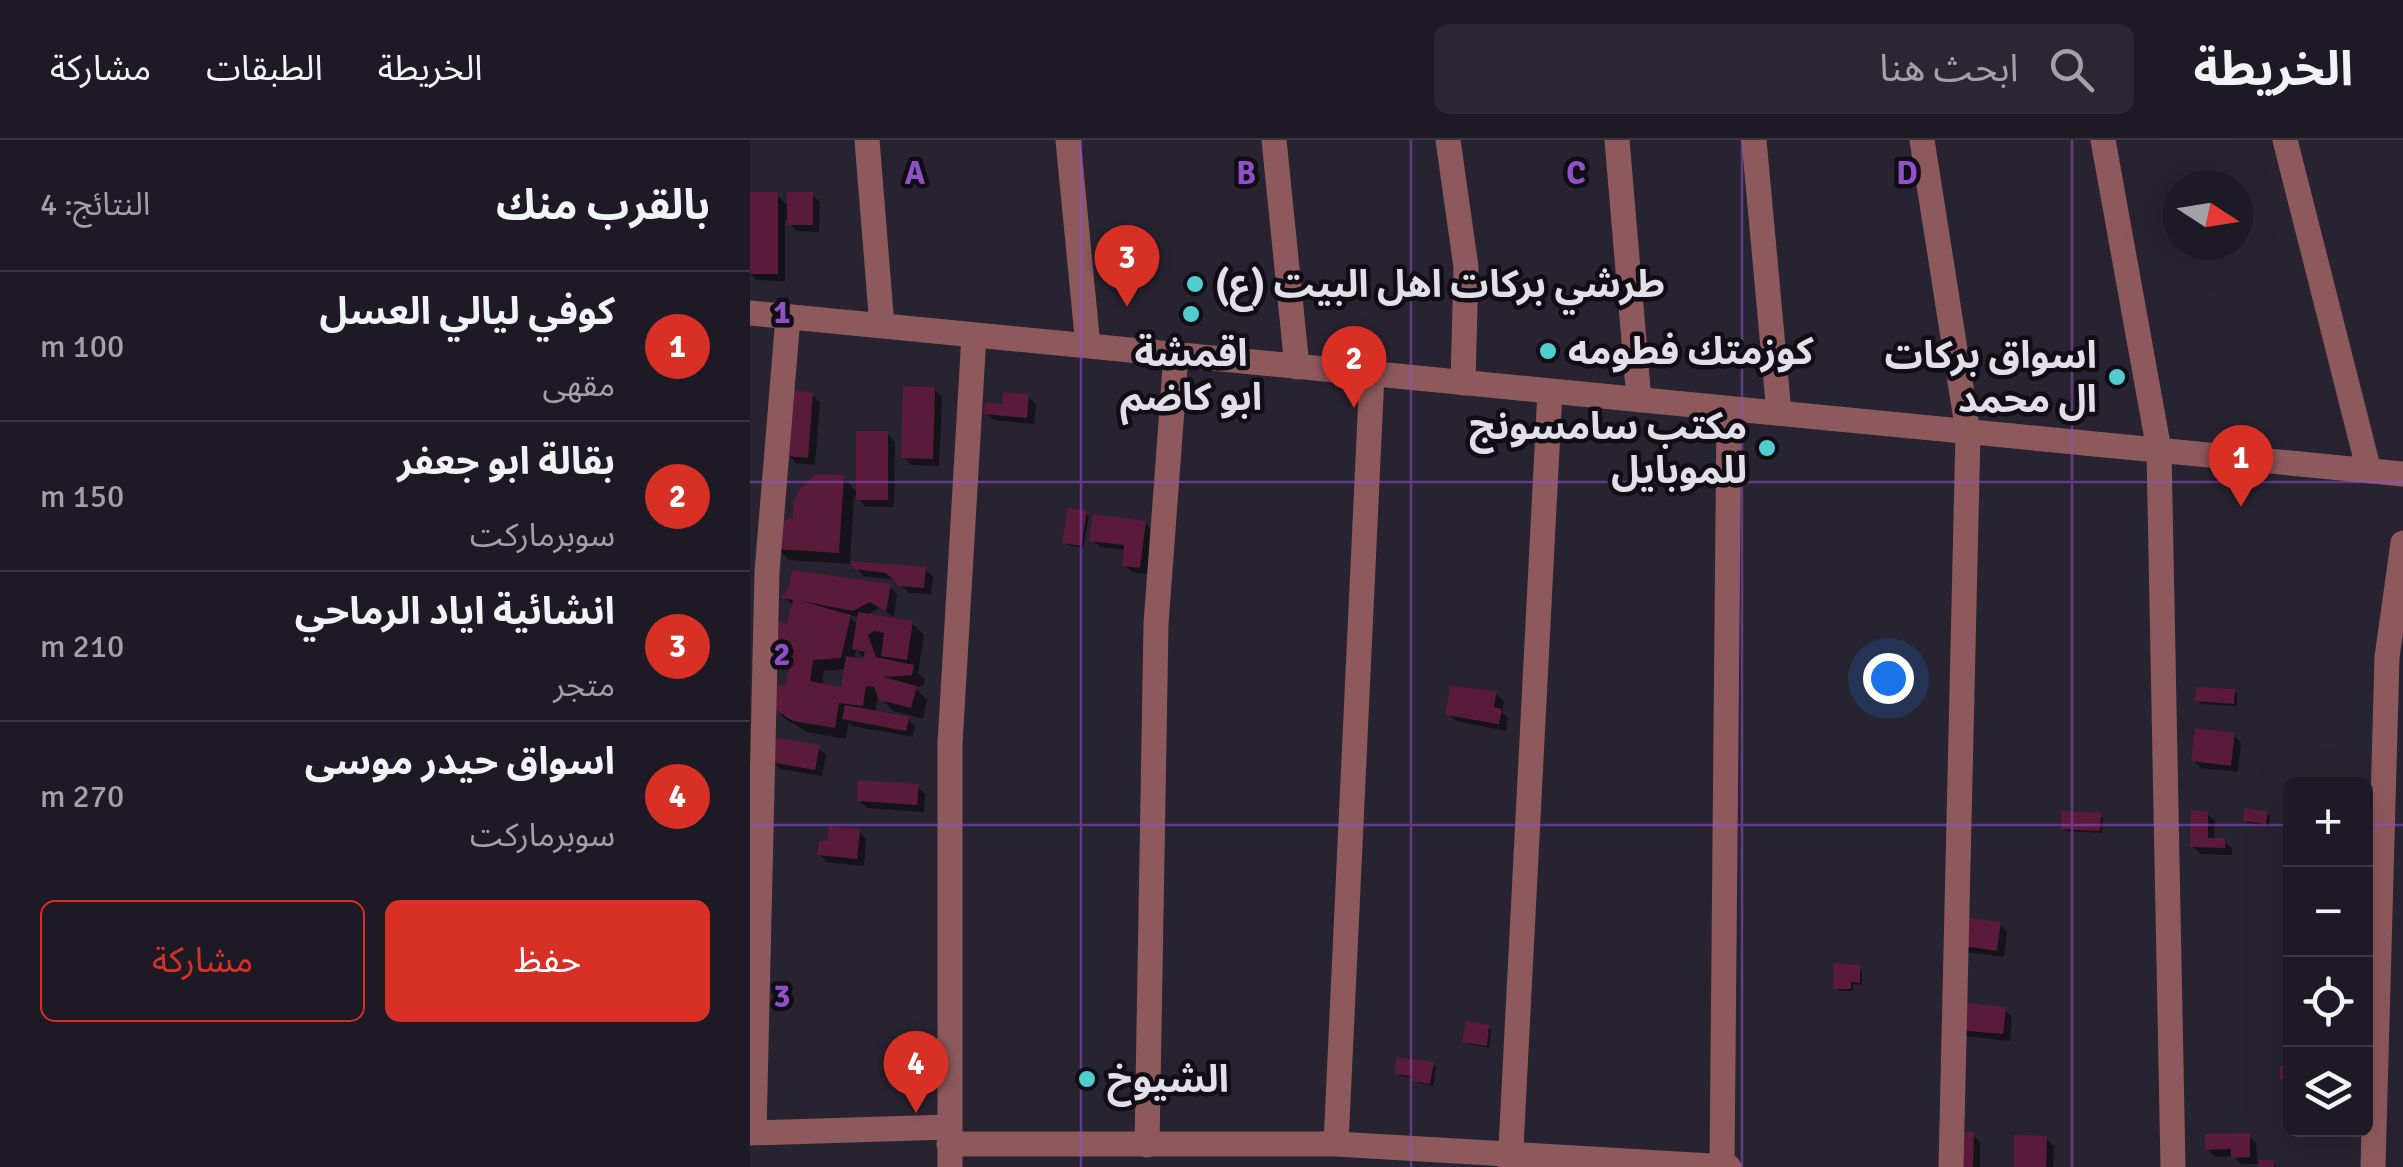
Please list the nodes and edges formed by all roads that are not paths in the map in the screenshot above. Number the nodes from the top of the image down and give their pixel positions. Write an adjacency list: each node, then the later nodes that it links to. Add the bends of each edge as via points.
1 (868, 140): 12 (street)
2 (1068, 140): 14 (street)
3 (1274, 140): 16 (street)
4 (1448, 140): 18 (street, via 1466,267)
5 (1617, 140): 20 (street)
6 (1754, 140): 22 (street)
7 (1922, 140): 23 (street)
8 (2103, 140): 24 (street)
9 (2285, 140): 25 (street)
10 (750, 314): 11 (street)
11 (788, 317): 12 (street); 28 (street, via 767,572)
12 (882, 326): 13 (street)
13 (974, 335): 14 (street); 30 (street, via 950,744)
14 (1088, 346): 15 (street)
15 (1176, 355): 16 (street); 31 (street, via 1156,624)
16 (1297, 366): 17 (street)
17 (1372, 374): 18 (street); 29 (street)
18 (1463, 382): 19 (street)
19 (1550, 391): 20 (street); 32 (street)
20 (1639, 400): 21 (street)
21 (1729, 408): 22 (street); 33 (street)
22 (1779, 413): 23 (street)
23 (1968, 432): 24 (street); 34 (street)
24 (2159, 450): 25 (street); 35 (street)
25 (2369, 470): 26 (street)
26 (2403, 474)
27 (2403, 543): 36 (street, via 2387,657)
28 (752, 1133): 30 (street)
29 (1336, 1144): 31 (street); 32 (street)
30 (949, 1146): 31 (street)
31 (1147, 1146)
32 (1511, 1160): 33 (street)
33 (1724, 1167)
34 (1951, 1167)
35 (2172, 1167)
36 (2372, 1167)

